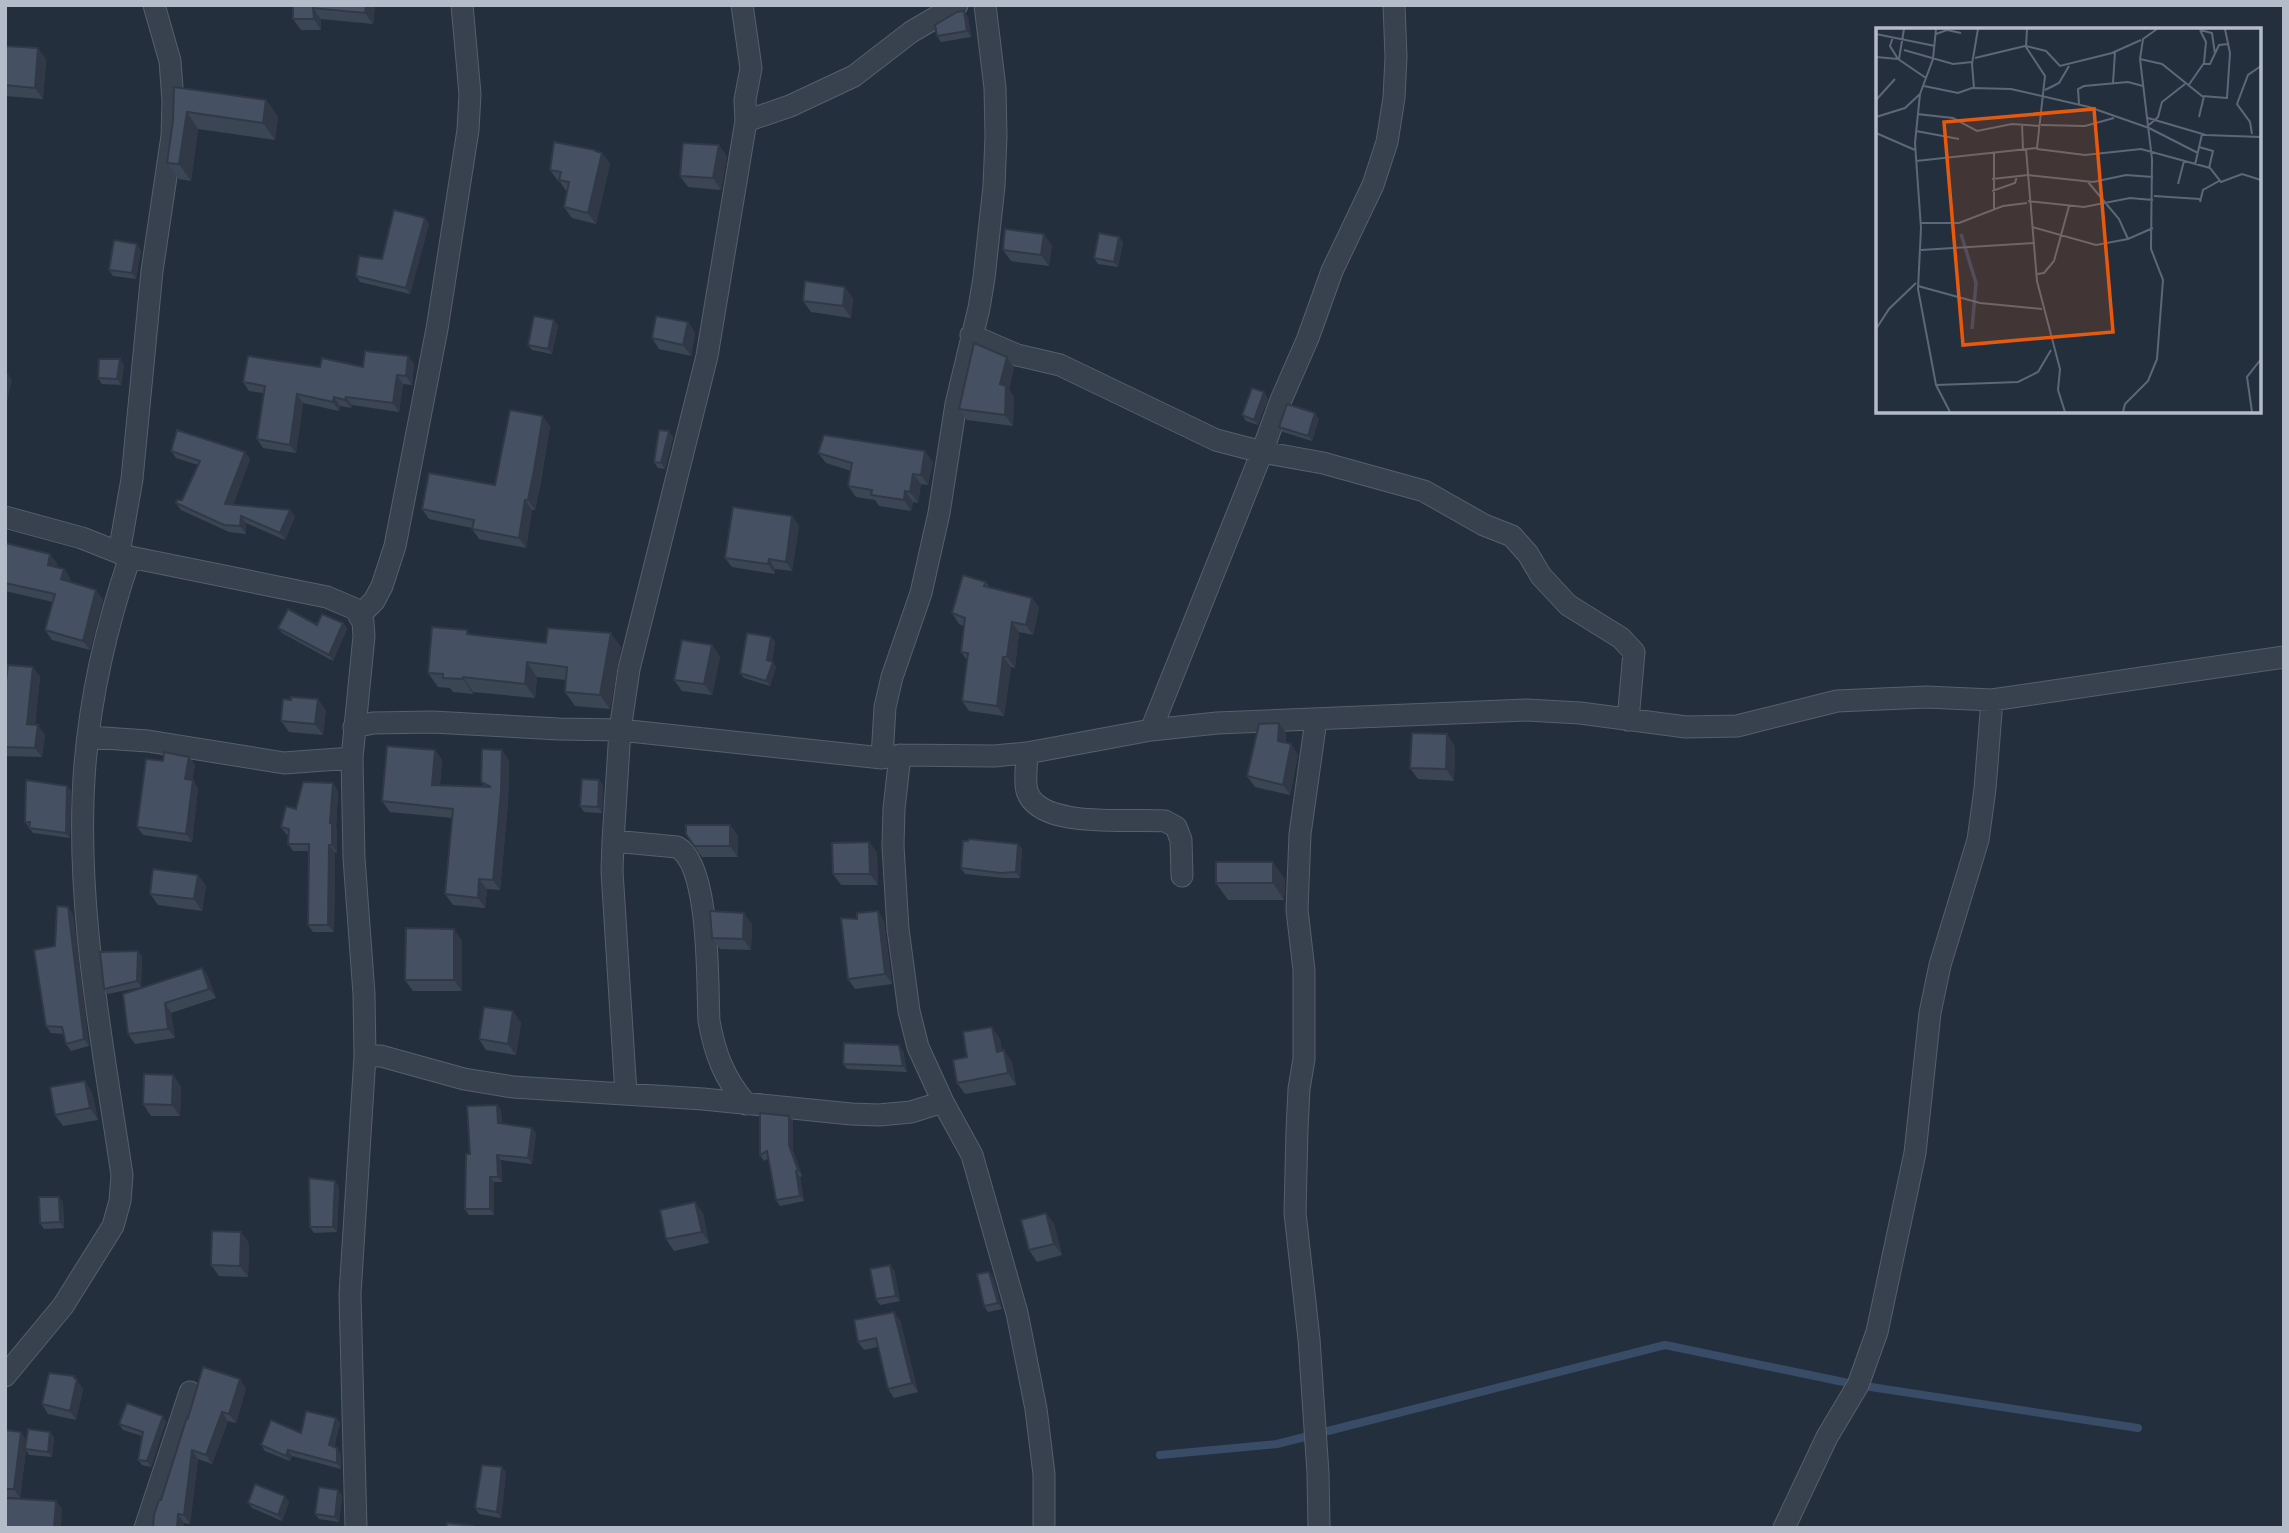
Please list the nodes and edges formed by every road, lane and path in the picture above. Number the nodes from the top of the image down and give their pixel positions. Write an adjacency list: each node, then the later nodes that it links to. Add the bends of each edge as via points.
1 (154, 5): 11 (street, via 170,61 172,136 152,271)
2 (462, 5): 12 (street, via 470,94 468,130 438,329 395,546 382,586)
3 (743, 5): 7 (street, via 751,68)
4 (957, 5): 7 (street, via 845,81)
5 (985, 5): 8 (street, via 995,88 994,186 984,278)
6 (1394, 5): 9 (street, via 1396,71 1387,142)
7 (746, 121): 18 (street, via 707,356 629,669)
8 (971, 335): 9 (street, via 1017,355 1060,365 1216,440); 22 (street, via 928,566 885,707)
9 (1262, 453): 16 (street, via 1323,463 1424,491 1512,536 1563,600 1631,647); 19 (street)
10 (5, 517): 11 (street)
11 (124, 555): 12 (street, via 327,597); 20 (street, via 97,675)
12 (360, 615): 17 (street, via 363,656)
13 (2284, 657): 14 (street)
14 (1992, 700): 16 (street, via 1838,701 1737,726 1703,728); 36 (street, via 1978,840 1940,965 1925,1046 1915,1153 1877,1332 1858,1385 1827,1437)
15 (1316, 720): 16 (street, via 1527,710); 19 (street); 35 (street, via 1300,834 1297,910 1304,970 1304,1059 1295,1213 1309,1339)
16 (1628, 720)
17 (354, 727): 18 (street, via 432,722); 23 (street)
18 (620, 730): 22 (street); 24 (street)
19 (1151, 730): 21 (street)
20 (89, 737): 23 (street, via 148,741 284,763); 30 (street, via 83,839 86,900 122,1175 120,1201 113,1226 63,1306)
21 (1027, 753): 22 (street); 25 (street, via 1028,794 1038,806 1059,816 1165,821 1176,827 1181,840)
22 (891, 756): 28 (street, via 898,929 909,1011 918,1047)
23 (352, 758): 26 (street)
24 (612, 841): 27 (street); 29 (street, via 677,847 692,862 702,900 712,1037 730,1085)
25 (1182, 876)
26 (365, 1056): 27 (street, via 501,1085); 33 (street, via 350,1294)
27 (626, 1094): 29 (street)
28 (943, 1102): 29 (street, via 879,1115); 34 (street, via 976,1165 1017,1313 1036,1409 1044,1474)
29 (746, 1104)
30 (5, 1376)
31 (190, 1392): 32 (street)
32 (145, 1528)
33 (356, 1528)
34 (1044, 1528)
35 (1319, 1528)
36 (1784, 1528)

